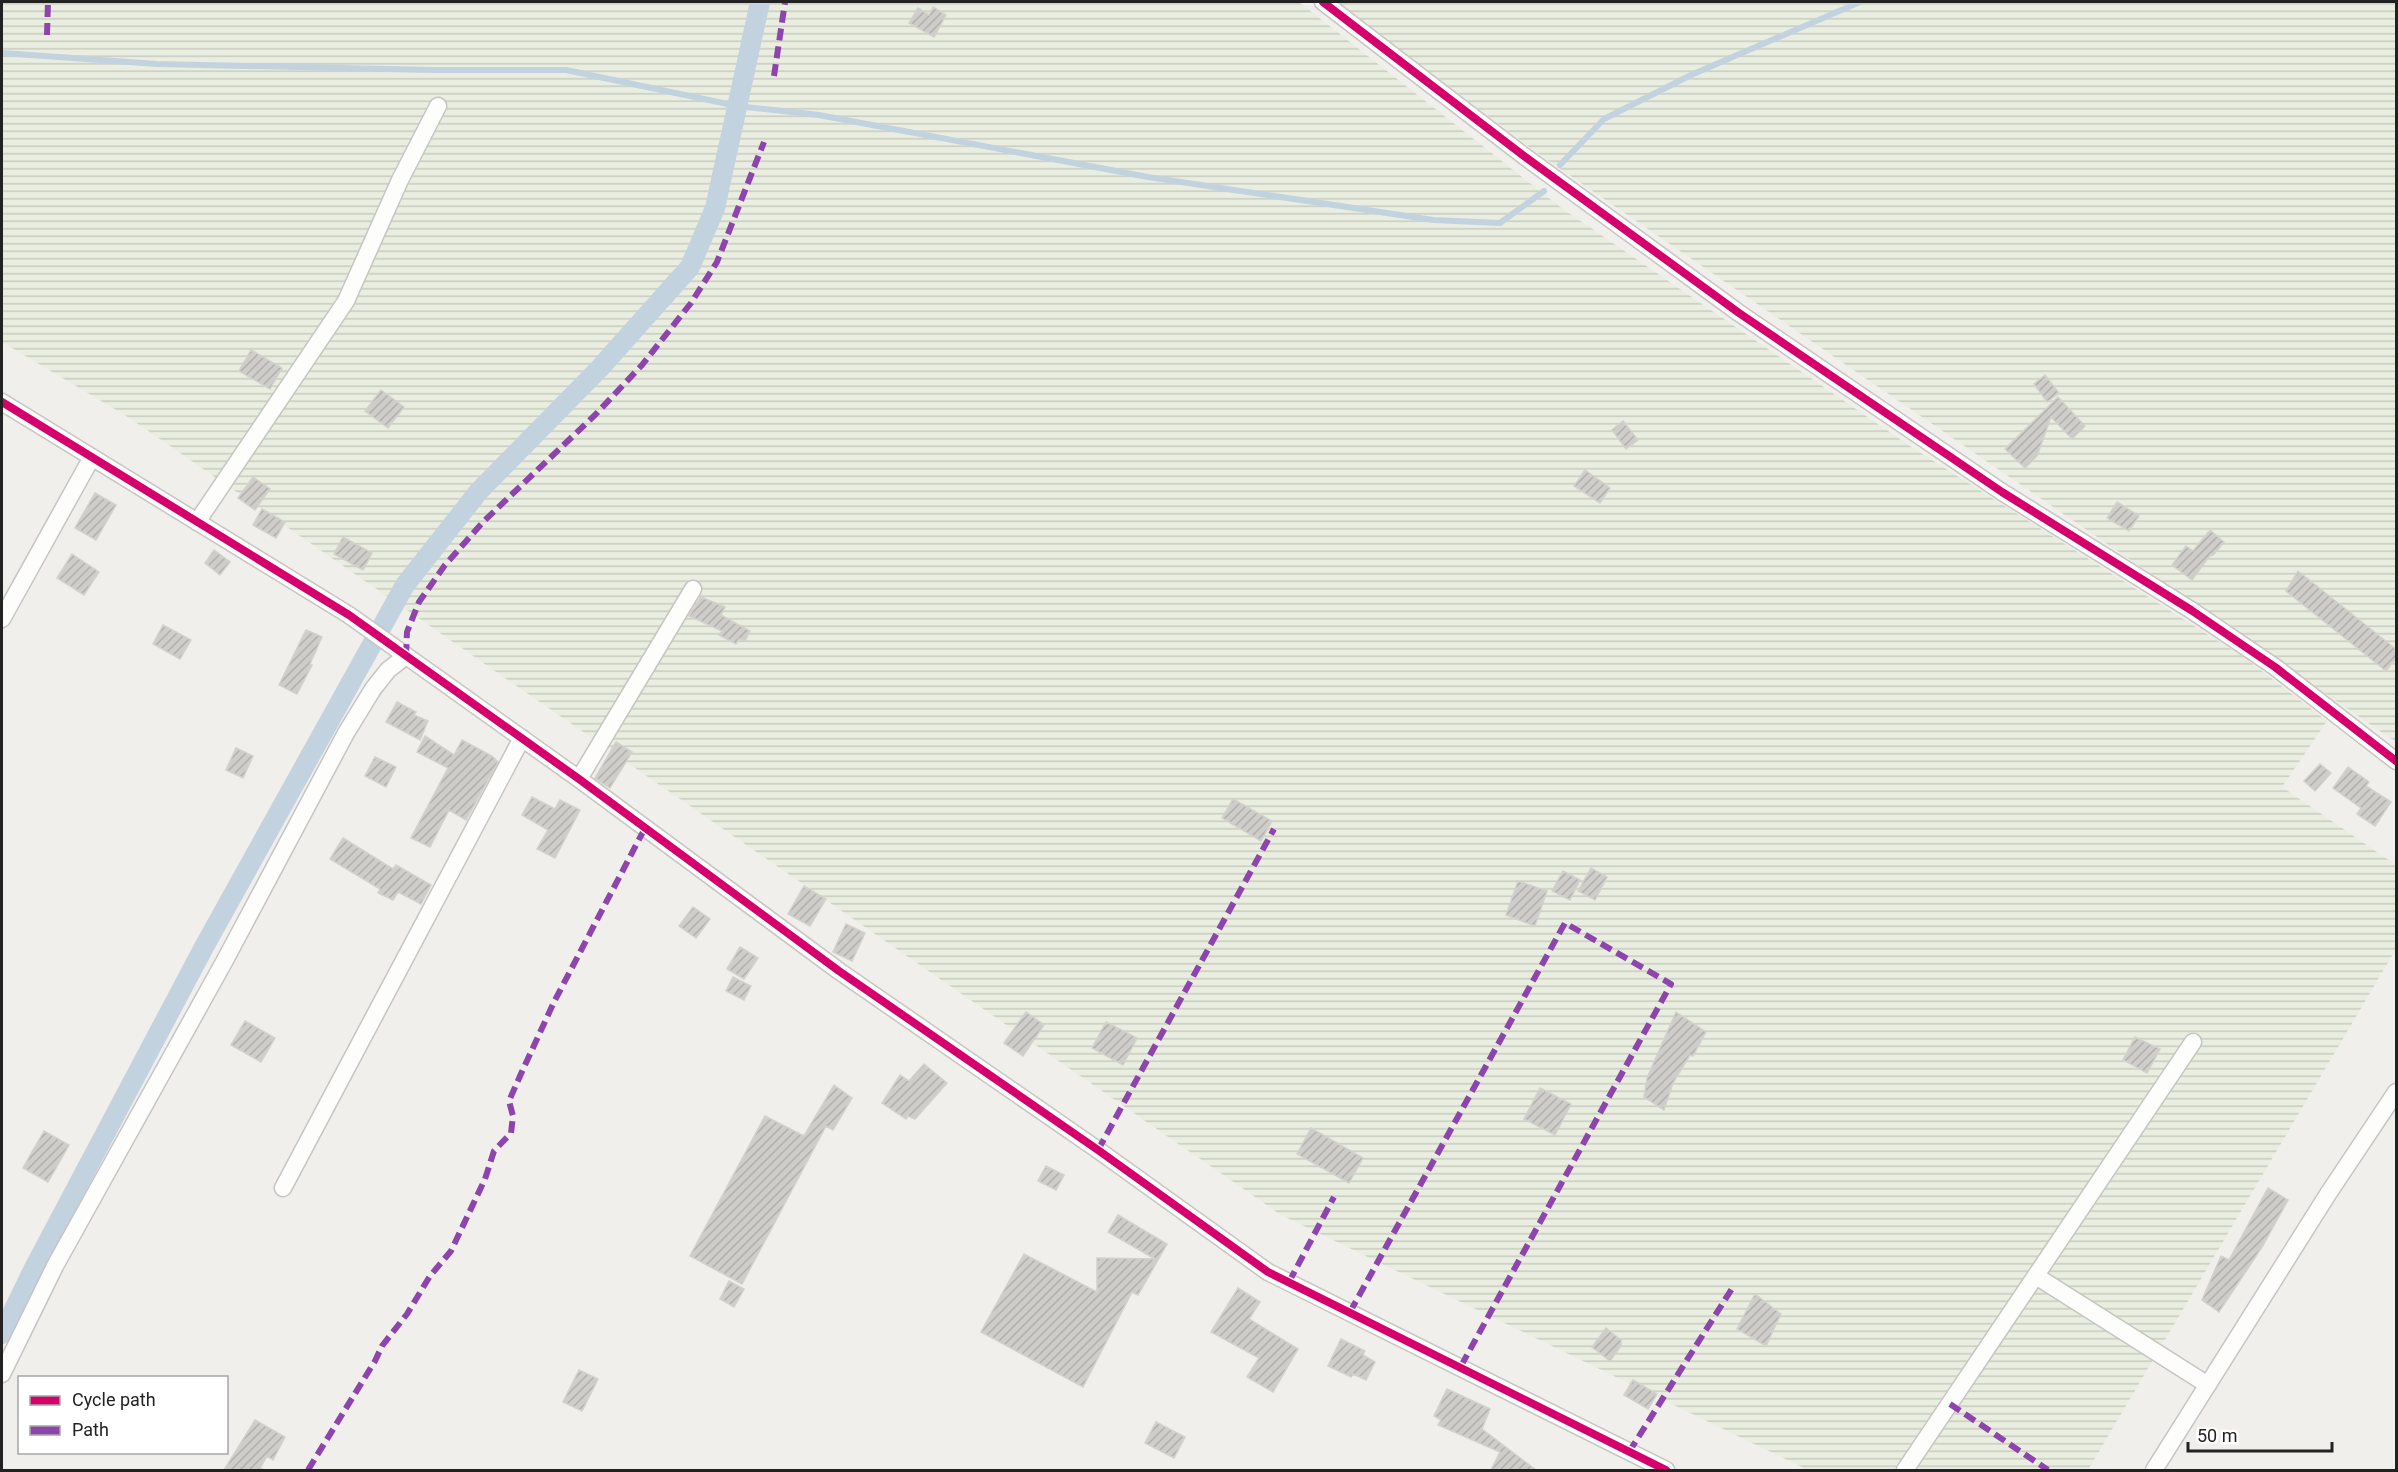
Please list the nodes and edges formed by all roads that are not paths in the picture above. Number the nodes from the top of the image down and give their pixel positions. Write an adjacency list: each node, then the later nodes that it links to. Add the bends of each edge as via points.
1 (1323, 2): 10 (street, via 1739,313 2002,492 2275,667)
2 (438, 106): 5 (street, via 346,301)
3 (2, 402): 4 (street)
4 (92, 457): 5 (street); 7 (street)
5 (197, 522): 8 (street, via 349,615)
6 (693, 589): 11 (street)
7 (2, 619)
8 (402, 653): 9 (street); 16 (street, via 373,689 346,733 55,1266)
9 (522, 738): 11 (street); 14 (street)
10 (2397, 761)
11 (579, 779): 18 (street, via 839,971 1268,1272)
12 (2193, 1042): 15 (street)
13 (2397, 1092): 17 (street)
14 (283, 1188)
15 (2036, 1276): 17 (street); 19 (street)
16 (2, 1374)
17 (2208, 1385): 20 (street)
18 (1666, 1470)
19 (1905, 1470)
20 (2154, 1470)

